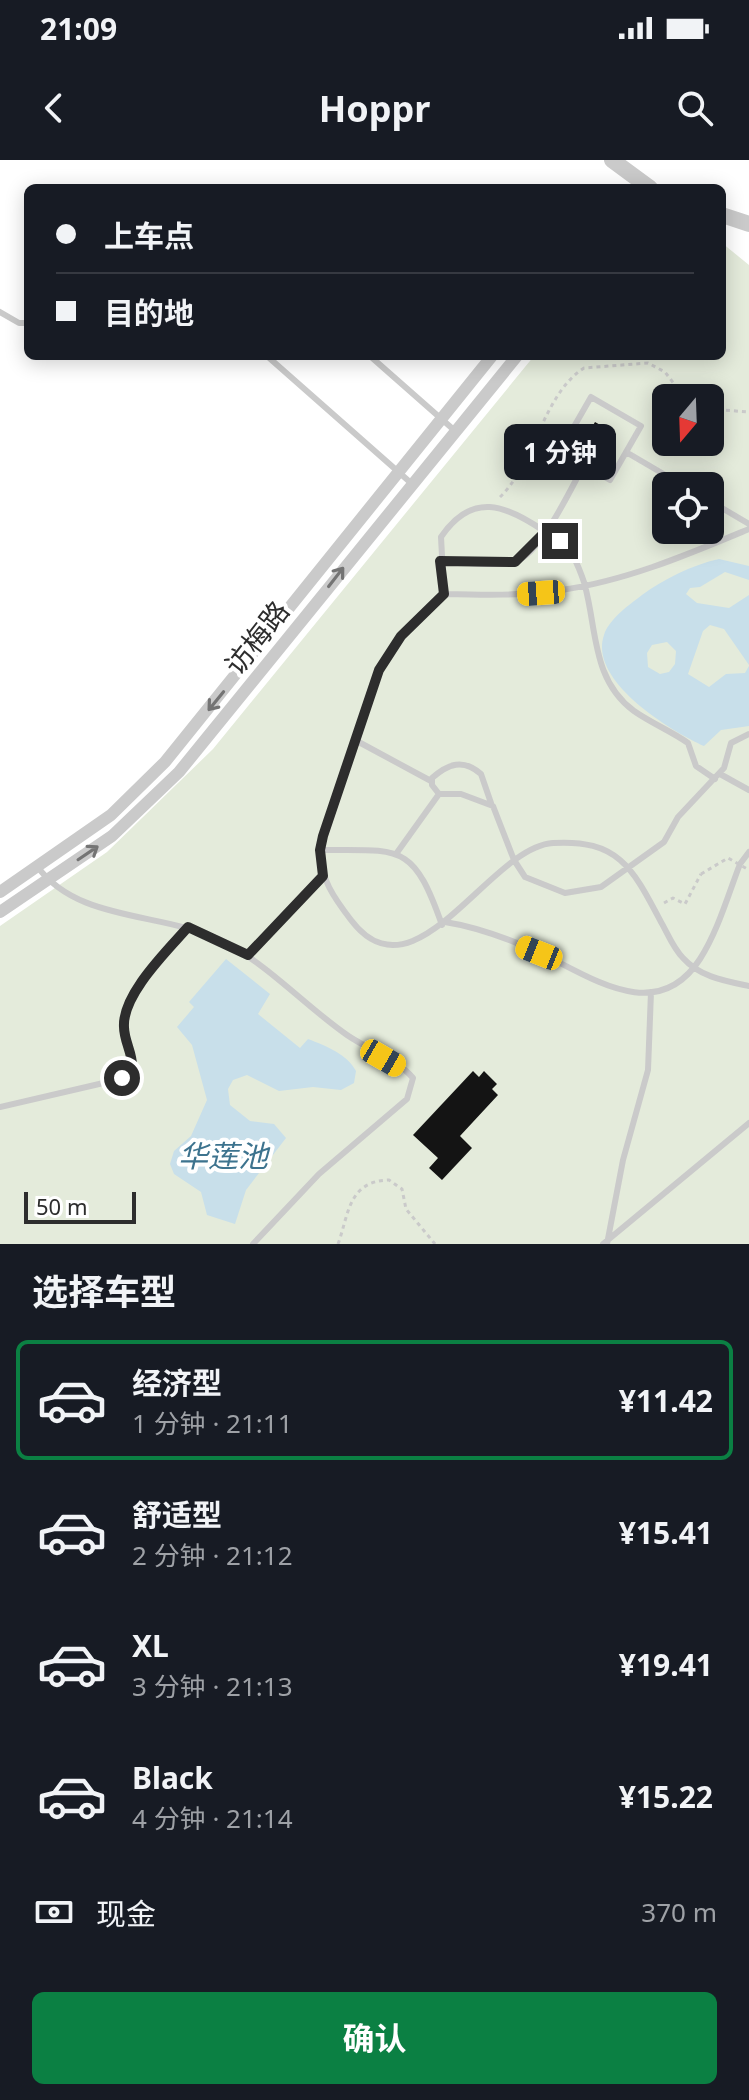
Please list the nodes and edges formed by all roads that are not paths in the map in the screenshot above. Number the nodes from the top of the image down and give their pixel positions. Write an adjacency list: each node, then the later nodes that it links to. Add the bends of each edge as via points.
1 (612, 160): 2 (street)
2 (640, 184)
3 (726, 216): 4 (street)
4 (749, 224)
5 (0, 312): 6 (lane)
6 (24, 323)
7 (271, 360): 15 (lane)
8 (375, 360): 11 (lane)
9 (489, 360): 11 (street, 访梅路)
10 (514, 360): 12 (street, 访梅路)
11 (440, 418): 12 (lane); 15 (street, 访梅路)
12 (454, 430): 17 (street, 访梅路)
13 (626, 452): 14 (lane, via 610,480); 14 (lane, via 641,426 591,397 560,451); 16 (lane)
14 (584, 465): 20 (lane)
15 (396, 471): 17 (lane); 25 (street, 访梅路, one-way to 25)
16 (660, 472)
17 (411, 483): 27 (street, 访梅路, one-way to 17)
18 (724, 510): 19 (lane)
19 (749, 526): 22 (lane, via 676,559)
20 (545, 532): 21 (lane, via 515,562); 21 (lane, via 506,508 483,506 444,533); 22 (lane, via 573,555)
21 (440, 561): 23 (lane)
22 (585, 585): 23 (lane, via 510,595); 28 (lane, via 597,655 614,691 635,711 688,743 696,766)
23 (444, 594): 26 (lane, via 389,654)
24 (749, 734): 28 (lane, via 731,743 726,766)
25 (189, 735): 27 (street); 39 (street, 访梅路, via 111,815)
26 (355, 740): 29 (lane); 35 (lane)
27 (201, 745): 42 (street, 访梅路, one-way to 27, via 125,825)
28 (717, 776): 30 (lane); 40 (lane, via 678,817 664,842)
29 (431, 781): 31 (lane, via 447,766 463,764 481,774); 32 (lane)
30 (749, 790)
31 (487, 791): 33 (lane); 34 (lane)
32 (439, 794): 33 (lane); 37 (lane)
33 (477, 798): 34 (lane)
34 (491, 803): 38 (lane)
35 (320, 850): 37 (lane); 41 (lane)
36 (749, 852): 48 (lane)
37 (396, 854): 45 (lane, via 421,873)
38 (514, 860): 40 (lane, via 539,846 566,843 613,852); 40 (lane, via 533,882 565,893 601,887); 45 (lane)
39 (37, 866): 42 (lane); 43 (street, 访梅路)
40 (629, 868): 48 (lane, via 677,951)
41 (323, 876): 45 (lane, via 356,927 381,941 417,940); 47 (lane)
42 (47, 880): 44 (street, 访梅路); 46 (lane, via 72,899)
43 (0, 892)
44 (0, 912)
45 (444, 923): 50 (lane, via 521,946 606,987)
46 (188, 927): 47 (lane); 51 (lane, via 160,958 126,1011 125,1035 133,1063 127,1075)
47 (248, 955): 54 (lane, via 347,1035 408,1072 414,1083 407,1099 319,1174)
48 (693, 967): 49 (lane); 50 (lane)
49 (749, 986)
50 (651, 992): 53 (lane, via 648,1070)
51 (0, 1107)
52 (749, 1123): 53 (lane)
53 (606, 1243)
54 (253, 1244)

